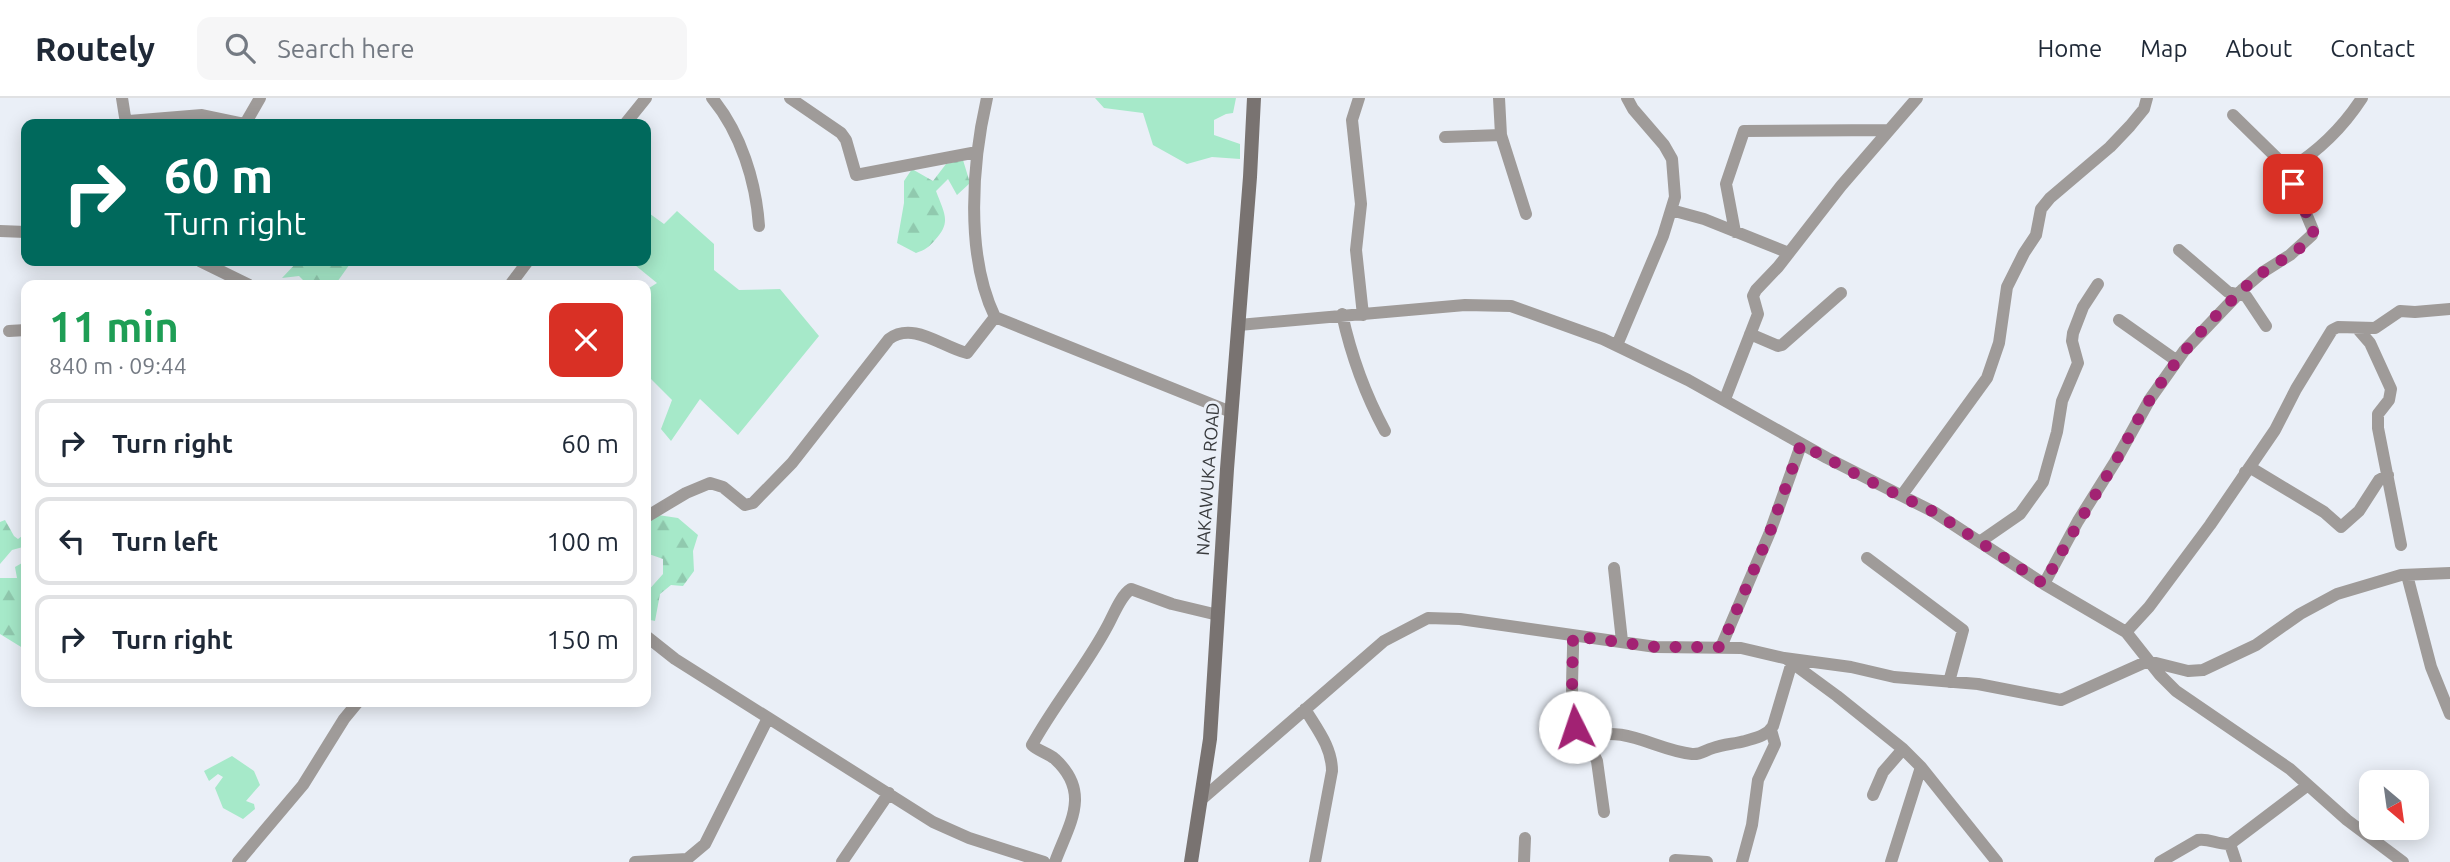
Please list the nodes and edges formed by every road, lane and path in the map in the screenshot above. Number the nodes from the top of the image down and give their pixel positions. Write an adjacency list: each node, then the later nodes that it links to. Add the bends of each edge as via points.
1 (122, 98): 15 (street)
2 (260, 98): 18 (street)
3 (646, 98): 19 (street)
4 (712, 98): 27 (street, via 731,125 744,158)
5 (790, 98): 23 (street, via 841,133 856,175)
6 (987, 98): 23 (street)
7 (1254, 98): 43 (main road, NAKAWUKA ROAD)
8 (1359, 98): 40 (street, via 1352,120 1361,204 1356,250)
9 (1499, 98): 21 (street)
10 (1627, 98): 25 (street, via 1672,159 1675,197)
11 (1917, 98): 20 (street)
12 (2147, 98): 57 (street, via 2130,127 2041,209 2036,235 2007,287 1999,343 1987,378)
13 (2362, 98): 24 (street, via 2337,133)
14 (2233, 115): 24 (street)
15 (127, 119)
16 (153, 119): 17 (street, via 202,115)
17 (221, 119)
18 (248, 119)
19 (629, 119)
20 (1888, 130): 30 (street, via 1744,131 1726,184); 32 (street)
21 (1501, 135): 22 (street); 26 (street)
22 (1445, 137)
23 (978, 152): 41 (street, via 978,265)
24 (2288, 170): 37 (street, via 2314,230 2290,255)
25 (1671, 210): 30 (street); 49 (street)
26 (1526, 214)
27 (759, 226)
28 (0, 231): 29 (street)
29 (21, 232)
30 (1735, 232): 32 (street)
31 (2179, 250): 37 (street, via 2228,292)
32 (1789, 253): 48 (street, via 1753,296 1758,314)
33 (210, 266): 34 (street)
34 (239, 280)
35 (2098, 284): 59 (street, via 2073,333 2078,363 2062,401 2043,482 2020,514)
36 (1841, 293): 48 (street, via 1782,345)
37 (2239, 293): 44 (street, via 2256,307); 50 (street)
38 (2450, 309): 45 (street, via 2400,311 2375,328)
39 (1342, 314): 40 (street); 43 (street); 53 (street, via 1367,396)
40 (1363, 315): 49 (street, via 1465,304 1511,306)
41 (995, 317): 52 (street); 58 (street, via 967,353 918,334 897,333 889,339 792,463 753,503 745,505 723,486 710,483)
42 (2119, 320): 50 (street)
43 (1239, 325): 52 (main road, NAKAWUKA ROAD)
44 (2266, 326)
45 (2357, 328): 55 (street, via 2338,327 2327,336 2275,430); 56 (street, via 2370,343 2391,389 2378,414)
46 (21, 330): 47 (street)
47 (9, 331)
48 (1751, 334): 51 (street)
49 (1617, 345): 51 (street)
50 (2177, 361): 65 (street, via 2150,399)
51 (1725, 399): 54 (street)
52 (1231, 412): 66 (main road, NAKAWUKA ROAD)
53 (1385, 431)
54 (1801, 444): 57 (street); 71 (street)
55 (2245, 472): 56 (street, via 2251,468 2342,527); 67 (street)
56 (2388, 475): 60 (street)
57 (1902, 495): 59 (street)
58 (651, 514)
59 (1981, 541): 65 (street)
60 (2402, 545)
61 (1867, 558): 74 (street, via 1963,630)
62 (1614, 568): 70 (street)
63 (2450, 573): 64 (street)
64 (2407, 575): 73 (street, via 2324,600 2211,668 2188,671); 77 (street, via 2431,667)
65 (2044, 584): 67 (street)
66 (1218, 615): 86 (main road, NAKAWUKA ROAD); 95 (street, via 1132,589 1125,594 1032,745 1054,758 1076,790 1075,806)
67 (2126, 632): 73 (street)
68 (1573, 636): 70 (street); 76 (street, via 1428,618 1384,641); 80 (street, via 1575,727 1580,737)
69 (651, 640): 78 (street)
70 (1622, 641): 71 (street, via 1656,647)
71 (1721, 647): 72 (street)
72 (1788, 660): 74 (street); 79 (street); 81 (street)
73 (2148, 661): 74 (street, via 2061,700); 83 (street, via 2176,691)
74 (1949, 682)
75 (350, 707): 91 (street, via 303,785)
76 (1305, 709): 86 (street); 97 (street, via 1332,758)
77 (2450, 714)
78 (768, 719): 84 (street); 92 (street, via 705,844 687,859)
79 (1771, 730): 80 (street, via 1696,754 1633,735); 100 (street, via 1775,744 1758,780)
80 (1586, 738): 87 (street, via 1597,761)
81 (1903, 749): 82 (street); 85 (street, via 1882,772)
82 (1921, 767): 101 (street); 102 (street)
83 (2308, 785): 89 (street); 105 (street)
84 (890, 793): 93 (street); 94 (street, via 933,822)
85 (1873, 795)
86 (1202, 799): 96 (main road, NAKAWUKA ROAD)
87 (1604, 812)
88 (1525, 838): 98 (street)
89 (2230, 844): 103 (street, via 2198,840); 104 (street)
90 (1675, 860): 99 (street)
91 (238, 862)
92 (635, 862)
93 (842, 862)
94 (1044, 862)
95 (1055, 862)
96 (1191, 862)
97 (1315, 862)
98 (1524, 862)
99 (1707, 862)
100 (1742, 862)
101 (1891, 862)
102 (1997, 862)
103 (2160, 862)
104 (2236, 862)
105 (2403, 862)

